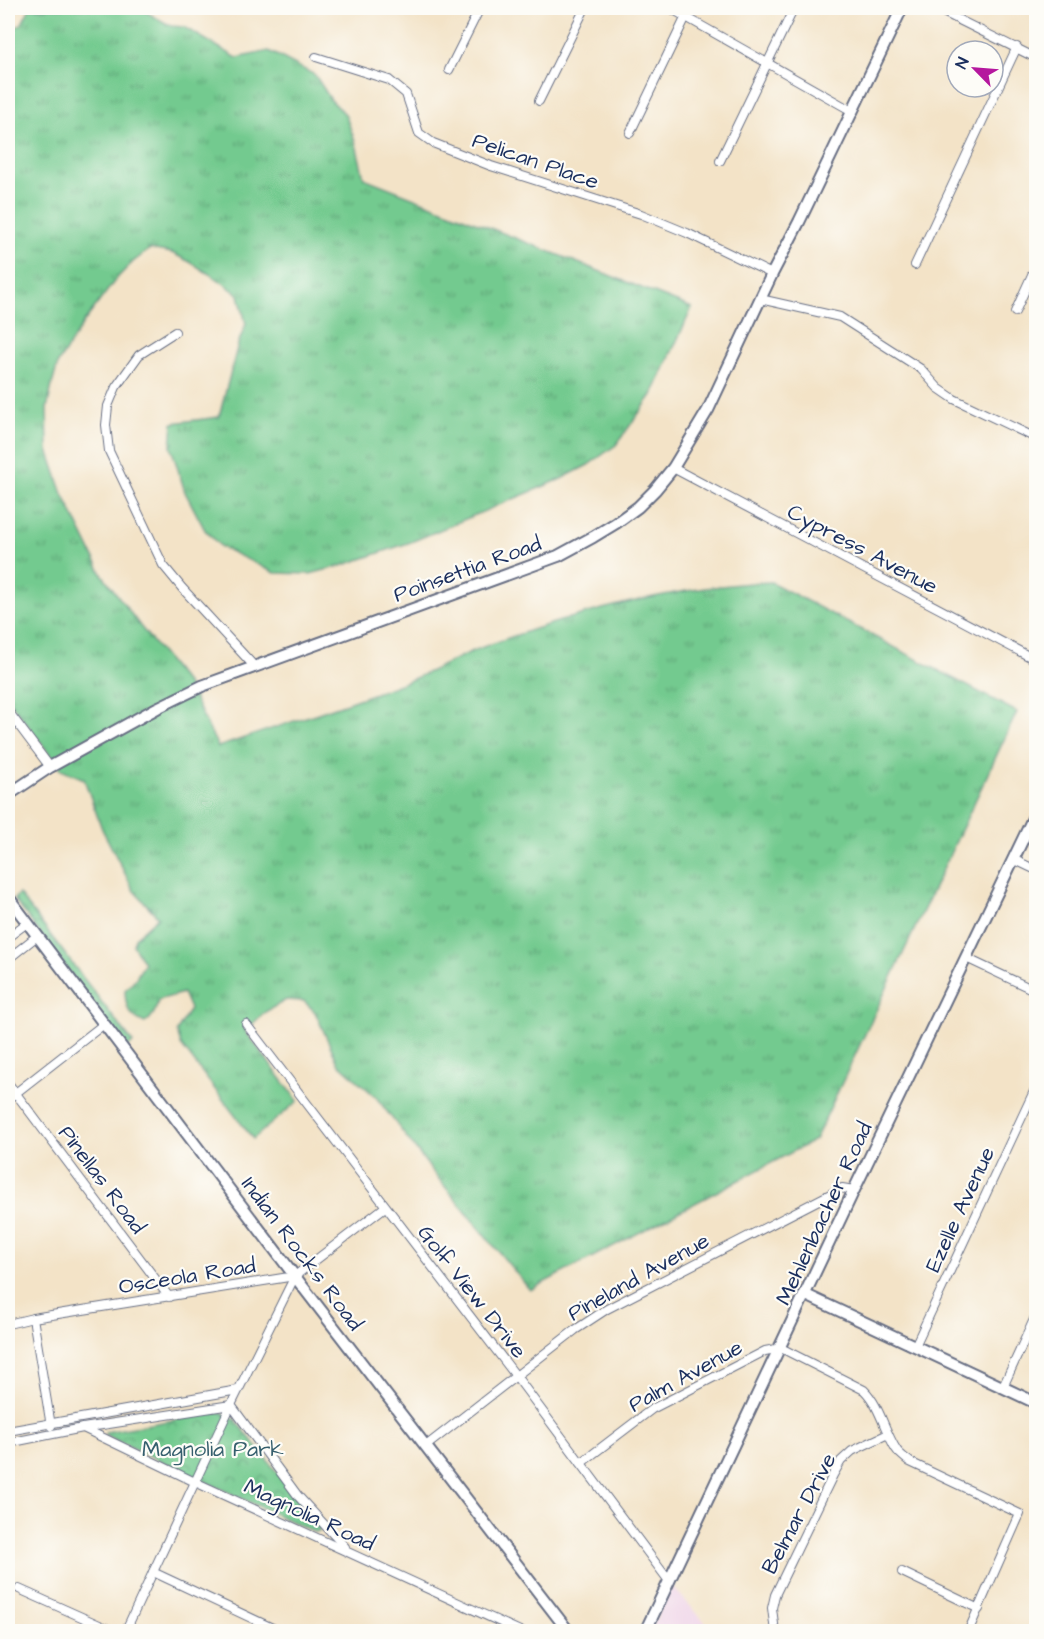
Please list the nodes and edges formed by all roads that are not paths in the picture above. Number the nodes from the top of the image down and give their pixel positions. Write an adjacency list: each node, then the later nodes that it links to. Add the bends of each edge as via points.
1 (480, 8): 14 (street)
2 (585, 8): 15 (street)
3 (670, 8): 8 (street)
4 (690, 8): 8 (street)
5 (794, 8): 13 (street)
6 (902, 8): 16 (street, Poinsettia Road)
7 (935, 8): 10 (street)
8 (685, 16): 13 (street); 17 (street)
9 (1036, 46): 12 (street)
10 (1017, 47): 12 (street); 19 (street)
11 (316, 57): 21 (street, Pelican Place, via 388,80 406,94 419,133 433,143 491,166 641,214)
12 (1034, 57)
13 (767, 63): 16 (street); 18 (street)
14 (449, 70)
15 (539, 101)
16 (852, 111): 21 (street, Poinsettia Road)
17 (630, 133)
18 (720, 161)
19 (915, 265)
20 (1036, 266): 23 (street)
21 (772, 273): 22 (street, Poinsettia Road)
22 (760, 298): 25 (street, via 840,317 921,369 954,399); 26 (street, Poinsettia Road, via 708,410)
23 (1015, 312)
24 (175, 332): 28 (street, via 139,355 116,387 108,406 109,451 163,565)
25 (1036, 438)
26 (673, 468): 27 (street, Cypress Avenue); 28 (street, Poinsettia Road, via 638,507 609,528 558,555)
27 (1036, 660)
28 (254, 666): 30 (street, Poinsettia Road, via 157,708)
29 (8, 711): 30 (street)
30 (50, 767): 31 (street, Poinsettia Road)
31 (8, 795)
32 (1036, 812): 33 (street, Mehlenbacher Road)
33 (1013, 859): 34 (street); 39 (street, Mehlenbacher Road)
34 (1036, 870)
35 (8, 897): 36 (street, Indian Rocks Road)
36 (27, 923): 37 (street, Indian Rocks Road); 38 (street)
37 (37, 936): 40 (street); 42 (street, Indian Rocks Road)
38 (8, 937)
39 (966, 958): 41 (street); 48 (street, Mehlenbacher Road)
40 (8, 959)
41 (1036, 991)
42 (104, 1024): 46 (street); 50 (street, Indian Rocks Road)
43 (246, 1024): 49 (street, Golf View Drive)
44 (8, 1083): 46 (street, Pinellas Road)
45 (1036, 1087): 56 (street, Ezelle Avenue)
46 (15, 1093): 47 (street); 52 (street, Pinellas Road)
47 (8, 1099)
48 (854, 1190): 51 (street, Mehlenbacher Road); 58 (street, Pineland Avenue, via 842,1188 607,1309)
49 (385, 1207): 50 (street, Osceola Road); 58 (street, Golf View Drive)
50 (296, 1276): 52 (street, Osceola Road); 60 (street); 69 (street, Indian Rocks Road)
51 (806, 1294): 56 (street); 57 (street, Mehlenbacher Road)
52 (169, 1297): 54 (street, Osceola Road)
53 (1036, 1315): 59 (street)
54 (33, 1318): 55 (street, Osceola Road); 63 (street)
55 (8, 1324)
56 (915, 1346): 59 (street)
57 (781, 1348): 66 (street, via 864,1390 876,1405); 70 (street, Palm Avenue, via 765,1351 652,1409); 75 (street, Mehlenbacher Road)
58 (516, 1376): 69 (street, Pineland Avenue); 70 (street, Golf View Drive)
59 (1003, 1387): 61 (street)
60 (238, 1390): 62 (street); 63 (street)
61 (1036, 1403)
62 (231, 1405): 64 (street); 71 (street); 72 (street, via 298,1496)
63 (51, 1423): 65 (street); 67 (street)
64 (83, 1428): 67 (street); 71 (street, Magnolia Road)
65 (8, 1431)
66 (888, 1434): 77 (street, via 899,1453 910,1462 1020,1514); 84 (street, Belmar Drive, via 852,1451 833,1474 775,1595)
67 (52, 1435): 68 (street)
68 (8, 1443)
69 (426, 1446): 82 (street, Indian Rocks Road)
70 (581, 1463): 75 (street, Golf View Drive)
71 (195, 1482): 72 (street, Magnolia Road); 73 (street)
72 (348, 1551): 81 (street, Magnolia Road)
73 (153, 1572): 79 (street); 80 (street)
74 (902, 1572): 77 (street)
75 (669, 1581): 83 (street, Mehlenbacher Road)
76 (19, 1589): 78 (street)
77 (979, 1609): 85 (street)
78 (115, 1632)
79 (125, 1632)
80 (281, 1632)
81 (522, 1632)
82 (569, 1632)
83 (645, 1632)
84 (775, 1632)
85 (968, 1632)

